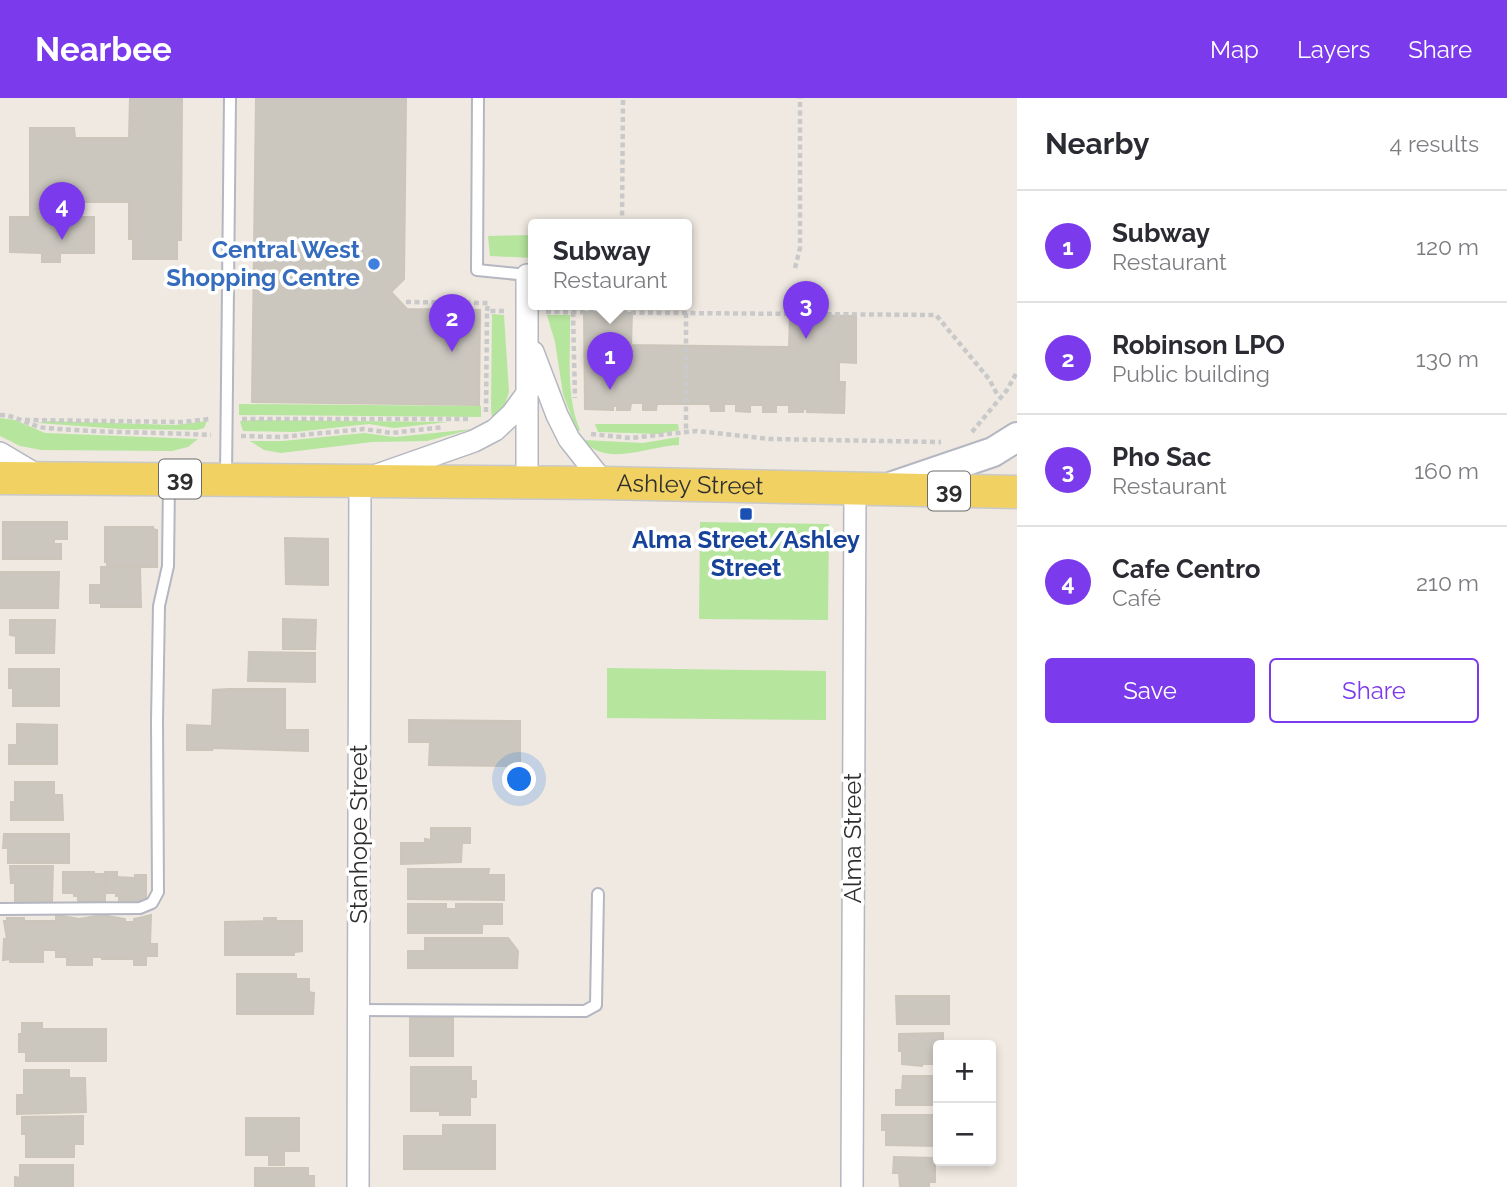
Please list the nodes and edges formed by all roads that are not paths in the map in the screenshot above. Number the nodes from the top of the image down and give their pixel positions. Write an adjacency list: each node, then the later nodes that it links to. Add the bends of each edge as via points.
1 (230, 98): 11 (lane)
2 (478, 98): 3 (lane, via 477,271)
3 (527, 275): 4 (street)
4 (526, 334): 5 (street); 14 (street, via 569,439)
5 (528, 392): 12 (street, Ashley Street, via 495,430); 13 (street)
6 (1017, 438): 15 (street, via 993,452)
7 (0, 453): 8 (street)
8 (40, 477): 9 (main road, Ashley Street / 39); 10 (main road, Ashley Street / 39)
9 (0, 478)
10 (169, 479): 11 (main road, Ashley Street / 39); 18 (lane, via 168,566 159,606 158,892 152,903 140,908)
11 (226, 480): 12 (main road, Ashley Street / 39)
12 (360, 481): 13 (main road, Ashley Street / 39); 19 (street, Stanhope Street)
13 (527, 482): 14 (main road, Ashley Street / 39)
14 (604, 483): 15 (main road, Ashley Street / 39)
15 (868, 490): 16 (main road, Ashley Street / 39); 21 (street, Alma Street)
16 (1017, 492)
17 (598, 894): 19 (lane, via 598,993 596,1005 585,1011)
18 (0, 909)
19 (358, 1010): 20 (street, Stanhope Street)
20 (358, 1187)
21 (852, 1187)

